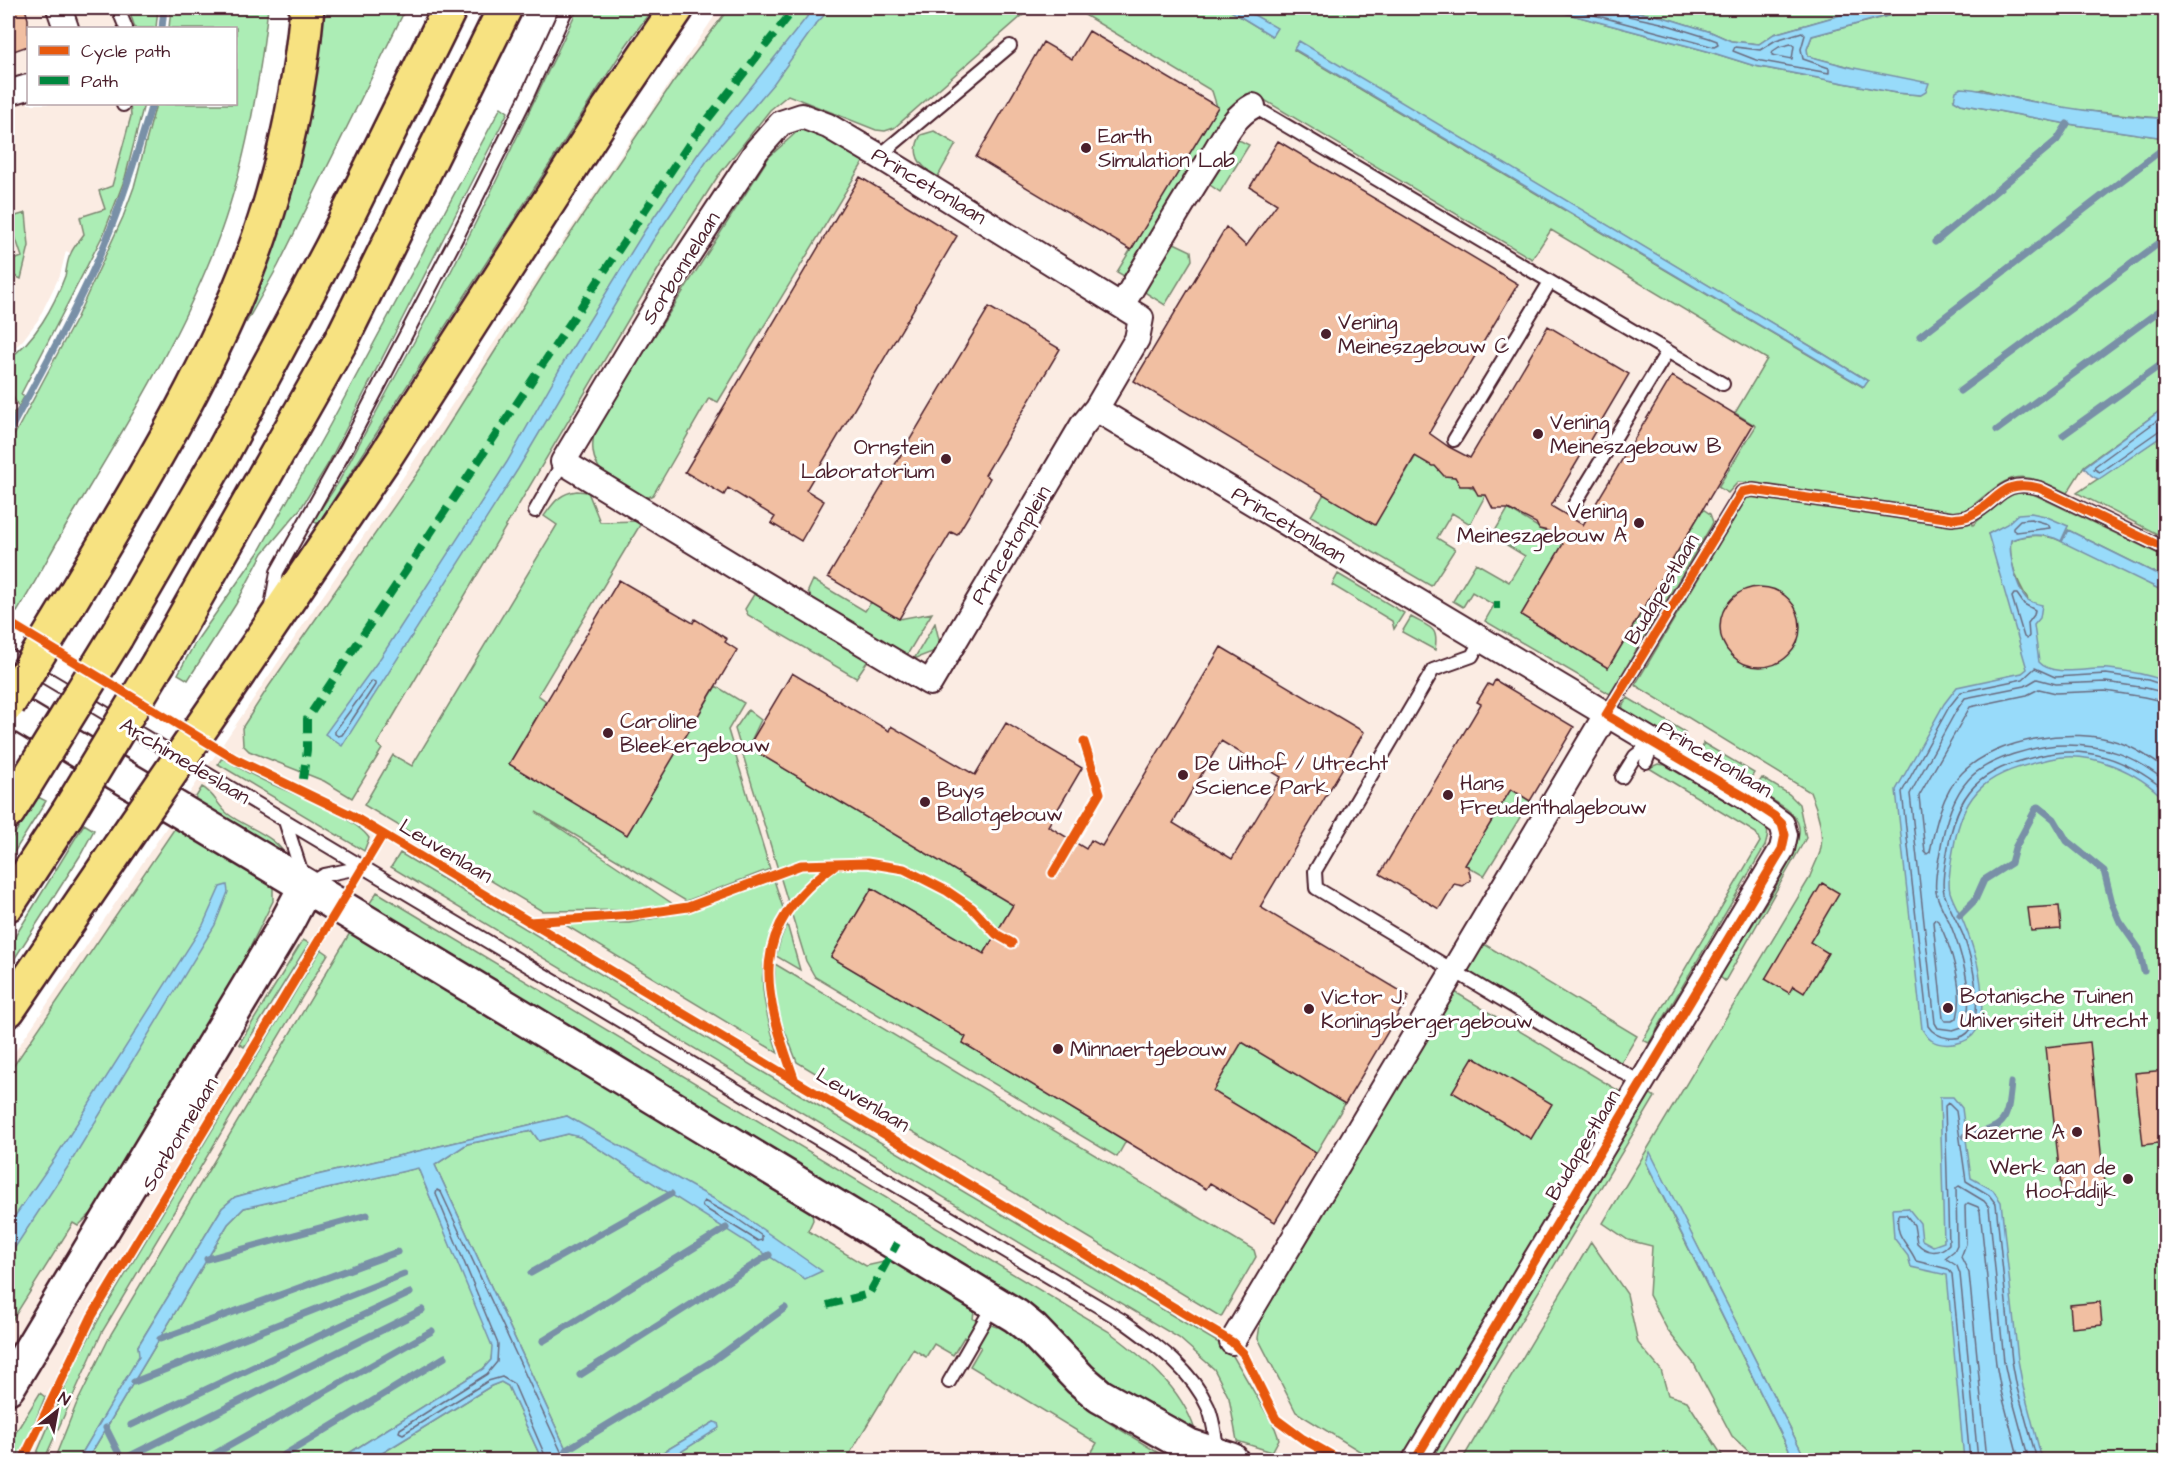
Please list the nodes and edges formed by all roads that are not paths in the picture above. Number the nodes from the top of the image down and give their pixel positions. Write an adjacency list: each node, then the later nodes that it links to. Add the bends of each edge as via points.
1 (59, 8): 8 (street)
2 (307, 8): 29 (highway, bridge, via 292,117 272,196 244,276 174,423)
3 (450, 8): 33 (highway, bridge, via 327,257 223,452 116,637)
4 (505, 8): 38 (highway, bridge, via 342,339 159,662)
5 (567, 8): 26 (lane, via 452,246 277,572)
6 (677, 8): 26 (highway)
7 (122, 16): 9 (lane)
8 (66, 27)
9 (126, 27)
10 (1010, 46): 15 (lane)
11 (27, 87): 12 (street)
12 (8, 93)
13 (1253, 106): 16 (lane); 17 (street, via 1242,112 1214,153)
14 (828, 126): 15 (street, Princetonlaan); 22 (street, Sorbonnelaan, via 802,116 781,123 757,150 680,267)
15 (879, 156): 17 (street, Princetonlaan)
16 (1550, 282): 18 (lane); 21 (lane)
17 (1122, 305): 20 (street, Princetonlaan, via 1141,318 1137,339)
18 (1667, 352): 19 (lane); 23 (lane)
19 (1723, 384)
20 (1096, 410): 22 (street, Princetonplein, via 1082,426 930,683); 27 (street, Princetonlaan)
21 (1454, 440)
22 (563, 462): 24 (lane, Sorbonnelaan)
23 (1574, 505)
24 (535, 511)
25 (2166, 549): 30 (lane, Budapestlaan, via 2024,484 2009,488 1970,516 1952,519 1754,490 1742,492)
26 (268, 632): 40 (highway, bridge)
27 (1481, 640): 30 (street, Princetonlaan); 39 (lane, via 1472,656 1433,670 1315,871 1316,888)
28 (8, 655): 34 (lane, Archimedeslaan)
29 (8, 706): 37 (main road)
30 (1606, 715): 31 (street, Princetonlaan); 39 (street, Budapestlaan)
31 (1649, 752): 32 (lane, via 1635,756); 35 (street, Princetonlaan, via 1774,816 1785,835)
32 (1622, 777)
33 (15, 800)
34 (285, 821): 36 (lane, Archimedeslaan); 37 (lane)
35 (1782, 849): 41 (street, Budapestlaan)
36 (363, 867): 37 (lane, via 324,874); 46 (lane, via 1123,1321 1192,1380 1209,1408)
37 (306, 886): 42 (main road); 45 (main road, Sorbonnelaan)
38 (8, 904)
39 (1454, 972): 41 (lane); 43 (street, Budapestlaan)
40 (8, 1010)
41 (1641, 1083): 47 (street, Budapestlaan)
42 (995, 1303): 44 (lane); 46 (main road, via 1032,1329 1100,1396 1189,1446)
43 (1232, 1342)
44 (949, 1382)
45 (8, 1387)
46 (1223, 1459)
47 (1415, 1461)

